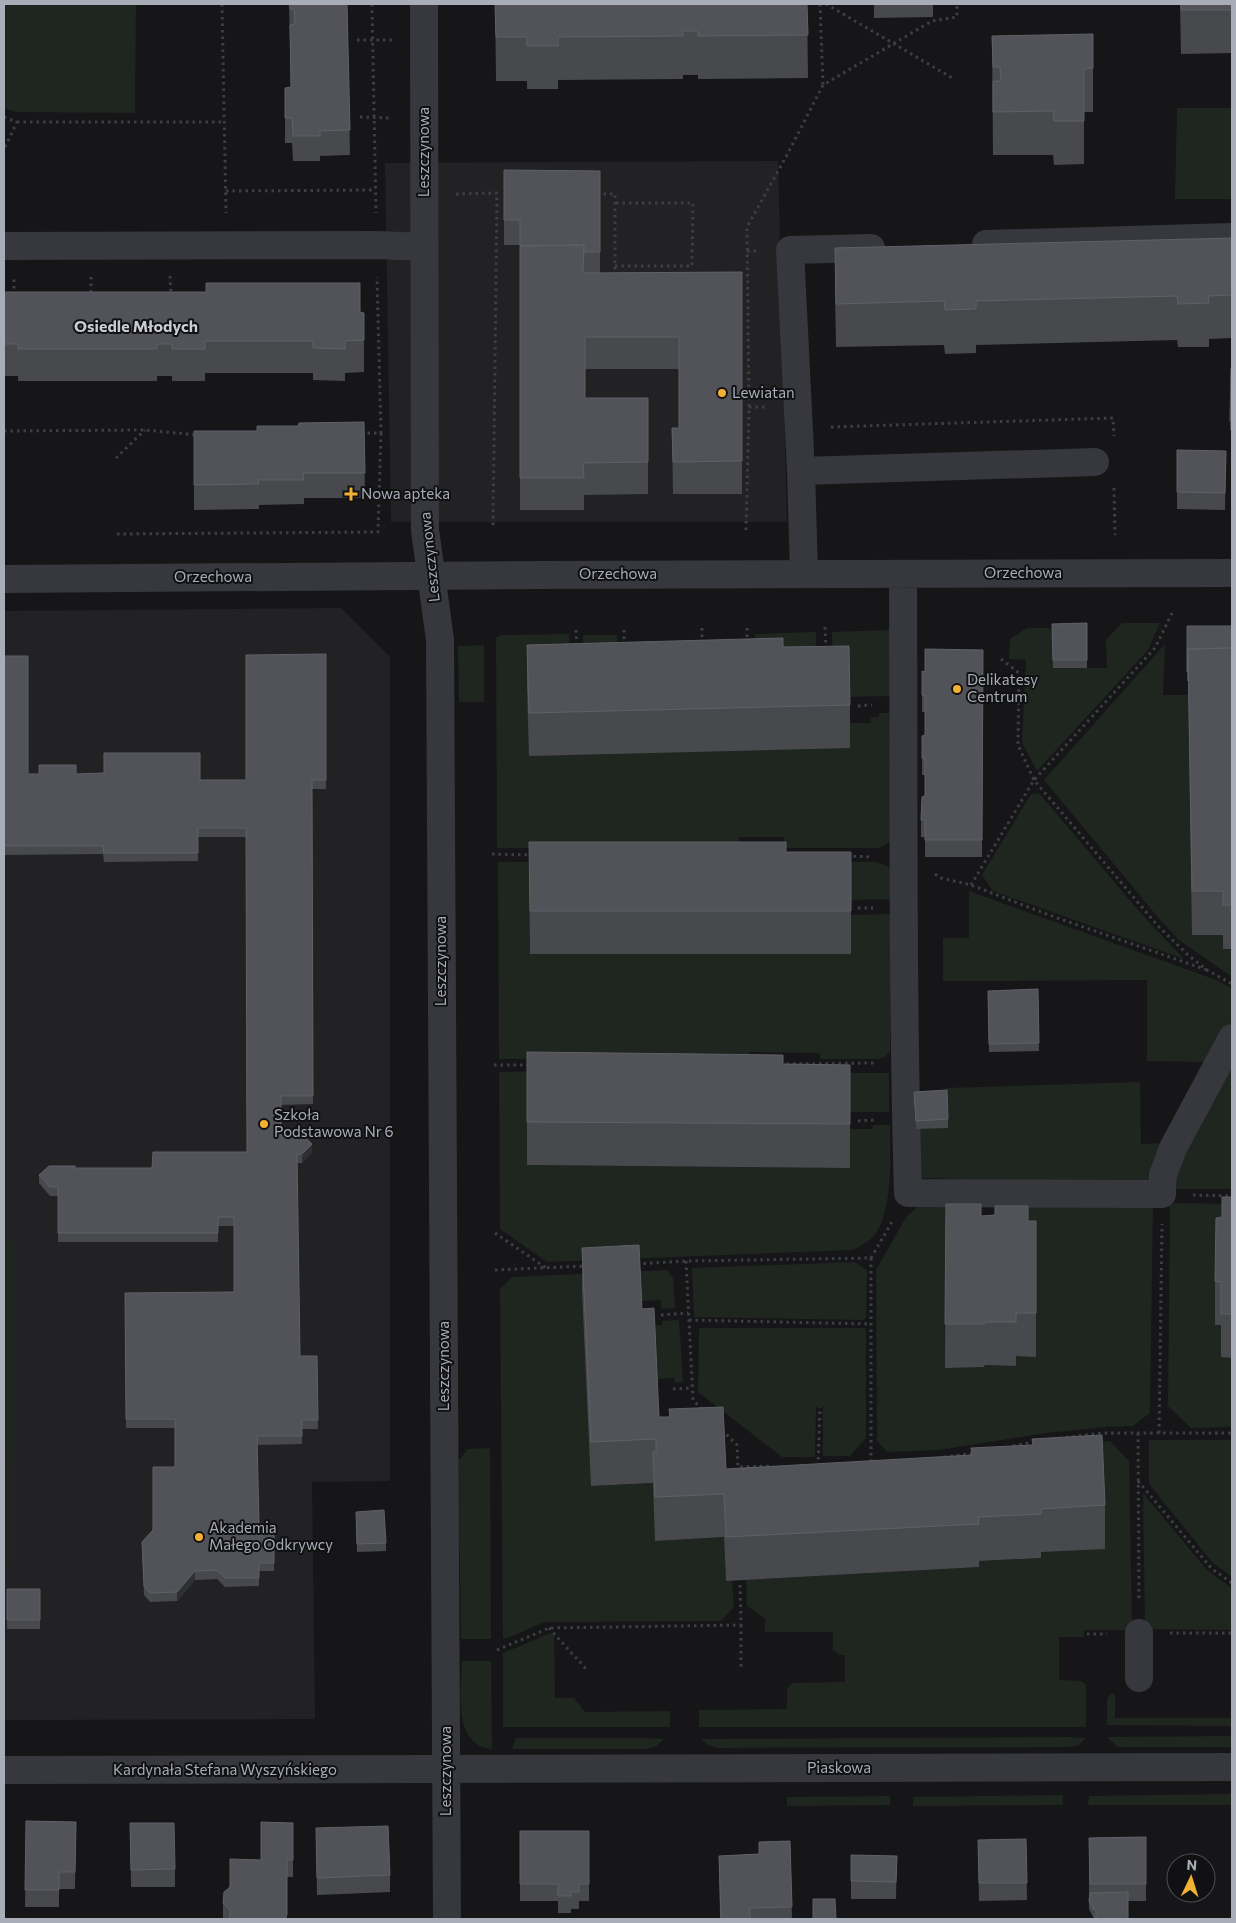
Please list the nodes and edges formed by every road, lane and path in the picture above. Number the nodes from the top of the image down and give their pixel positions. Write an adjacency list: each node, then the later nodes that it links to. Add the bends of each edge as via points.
1 (222, 4): 12 (path)
2 (372, 4): 14 (path)
3 (424, 4): 26 (street, Leszczynowa)
4 (820, 4): 9 (path)
5 (826, 4): 7 (path)
6 (957, 4): 7 (path, via 957,17 932,21)
7 (893, 44): 8 (path); 9 (path)
8 (954, 79)
9 (823, 85): 31 (path, via 747,227)
10 (4, 117): 11 (path)
11 (17, 122): 12 (path); 13 (path)
12 (224, 122): 15 (path)
13 (4, 149)
14 (375, 190): 15 (path); 22 (path)
15 (226, 191): 25 (path)
16 (497, 193): 17 (path); 18 (path); 40 (path)
17 (506, 193)
18 (458, 194)
19 (595, 194): 20 (path, via 615,194)
20 (615, 203): 28 (path); 28 (path, via 692,203 692,266)
21 (1232, 237): 23 (street)
22 (376, 245): 25 (street); 26 (street); 35 (path)
23 (962, 245)
24 (4, 246): 25 (street)
25 (226, 246)
26 (424, 247): 46 (street, Leszczynowa, via 425,530)
27 (896, 247): 39 (street, via 790,250)
28 (615, 266): 29 (path)
29 (615, 283)
30 (738, 289): 31 (path)
31 (747, 289): 41 (path, via 750,407)
32 (145, 430): 33 (path); 36 (path); 37 (path)
33 (4, 431)
34 (352, 433): 35 (path)
35 (381, 433): 42 (path, via 378,532)
36 (205, 435)
37 (116, 458)
38 (1095, 462): 39 (street)
39 (801, 470): 44 (street)
40 (493, 529)
41 (746, 530)
42 (117, 534)
43 (1232, 573): 45 (street, Orzechowa)
44 (804, 574): 45 (street, Orzechowa); 46 (street, Orzechowa)
45 (903, 574): 64 (street)
46 (431, 575): 47 (street, Orzechowa); 125 (street, Leszczynowa, via 440,640)
47 (4, 579)
48 (1173, 611): 60 (path, via 1155,648)
49 (825, 627): 58 (path)
50 (702, 628): 54 (path)
51 (747, 628): 55 (path)
52 (576, 630): 57 (path)
53 (624, 630): 56 (path)
54 (702, 645)
55 (747, 645)
56 (624, 646)
57 (577, 655)
58 (826, 655)
59 (1002, 660): 60 (path, via 1019,673 1018,745)
60 (1034, 780): 65 (path); 66 (path, via 1158,926)
61 (492, 854): 62 (path)
62 (541, 854)
63 (843, 856): 64 (path)
64 (903, 857): 65 (path, via 941,878); 70 (street)
65 (971, 886): 66 (path)
66 (1207, 970): 67 (path)
67 (1232, 984)
68 (1232, 1038): 76 (street, via 1173,1148 1163,1176)
69 (823, 1063): 70 (path); 71 (path); 74 (path)
70 (904, 1063): 75 (street)
71 (773, 1064)
72 (494, 1065): 73 (path)
73 (534, 1065)
74 (823, 1071)
75 (908, 1194): 76 (street); 79 (path)
76 (1162, 1194): 77 (path); 96 (path)
77 (1232, 1196)
78 (495, 1233): 83 (path)
79 (871, 1258): 80 (path); 88 (path)
80 (686, 1261): 81 (path); 85 (path)
81 (636, 1264)
82 (586, 1266): 83 (path)
83 (546, 1268): 84 (path)
84 (495, 1270)
85 (688, 1313): 86 (path); 87 (path)
86 (662, 1315)
87 (688, 1320): 88 (path); 89 (path)
88 (871, 1324): 106 (path)
89 (692, 1388): 90 (path); 92 (path, via 693,1400)
90 (673, 1389)
91 (820, 1407): 107 (path)
92 (706, 1412)
93 (718, 1425): 110 (path, via 737,1445 738,1467)
94 (1232, 1432): 96 (path)
95 (1138, 1433): 96 (path); 97 (path); 114 (path)
96 (1159, 1433)
97 (1064, 1436): 98 (path); 100 (path)
98 (1045, 1440)
99 (1036, 1442): 101 (path)
100 (1064, 1444)
101 (1008, 1448)
102 (982, 1452): 103 (path)
103 (939, 1458)
104 (879, 1461): 106 (path)
105 (862, 1462): 106 (path)
106 (871, 1462)
107 (818, 1464): 108 (path); 109 (path); 113 (path)
108 (827, 1464)
109 (810, 1465)
110 (764, 1466): 111 (path); 112 (path)
111 (777, 1466)
112 (764, 1473)
113 (818, 1474)
114 (1138, 1481): 116 (path, via 1212,1569); 119 (path)
115 (740, 1583): 117 (path)
116 (1232, 1583)
117 (740, 1625): 118 (path); 121 (path)
118 (549, 1628): 120 (path); 122 (path)
119 (1139, 1634): 123 (street)
120 (497, 1650)
121 (741, 1669)
122 (587, 1670)
123 (1139, 1678)
124 (1232, 1767): 125 (street, Piaskowa)
125 (446, 1769): 126 (street, Kardynała Stefana Wyszyńskiego); 127 (street, Leszczynowa)
126 (4, 1770)
127 (447, 1919)

